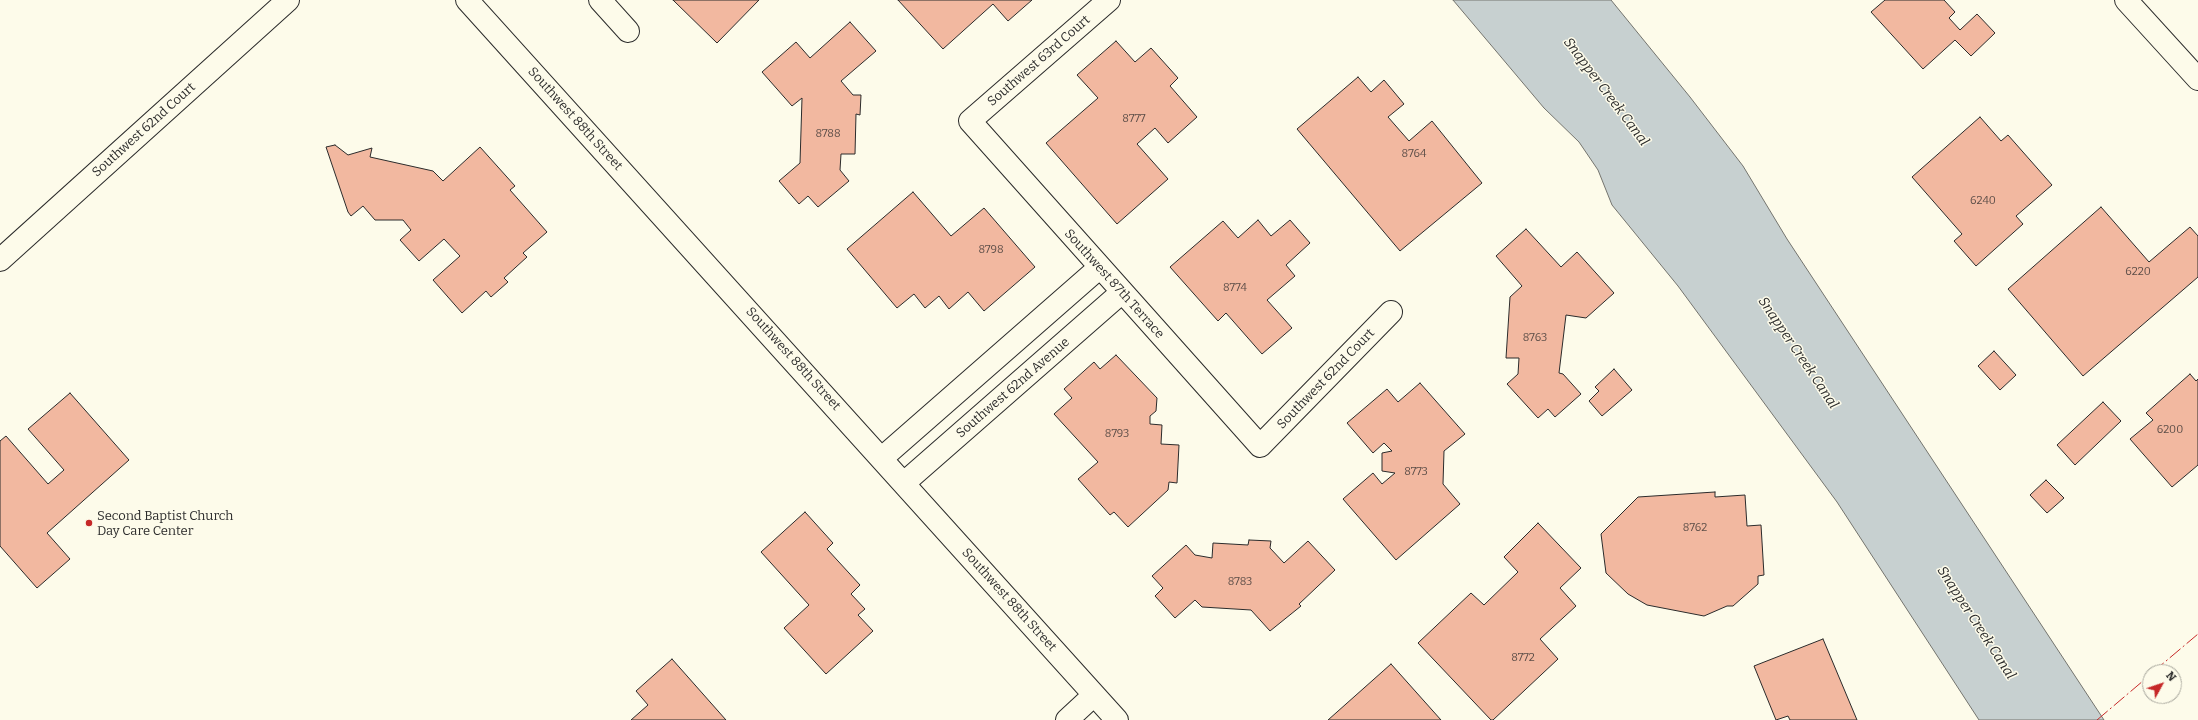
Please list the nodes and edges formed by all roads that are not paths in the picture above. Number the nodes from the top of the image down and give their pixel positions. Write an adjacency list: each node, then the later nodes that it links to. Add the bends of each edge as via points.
1 (288, 0): 9 (street, Southwest 62nd Court)
2 (467, 0): 14 (street, Southwest 88th Street)
3 (600, 0): 6 (street)
4 (1109, 0): 8 (street, Southwest 63rd Court)
5 (2126, 0): 7 (street)
6 (628, 31)
7 (2198, 79)
8 (970, 122): 10 (street, Southwest 87th Terrace)
9 (0, 260)
10 (1099, 268): 11 (street, Southwest 87th Terrace); 14 (street)
11 (1121, 293): 13 (street, Southwest 87th Terrace); 15 (street, Southwest 62nd Avenue)
12 (1391, 312): 13 (street, Southwest 62nd Court)
13 (1260, 446)
14 (882, 458): 15 (street, Southwest 88th Street)
15 (904, 483): 16 (street, Southwest 88th Street)
16 (1094, 695): 17 (street); 18 (street, Southwest 88th Street)
17 (1067, 720)
18 (1116, 720)

